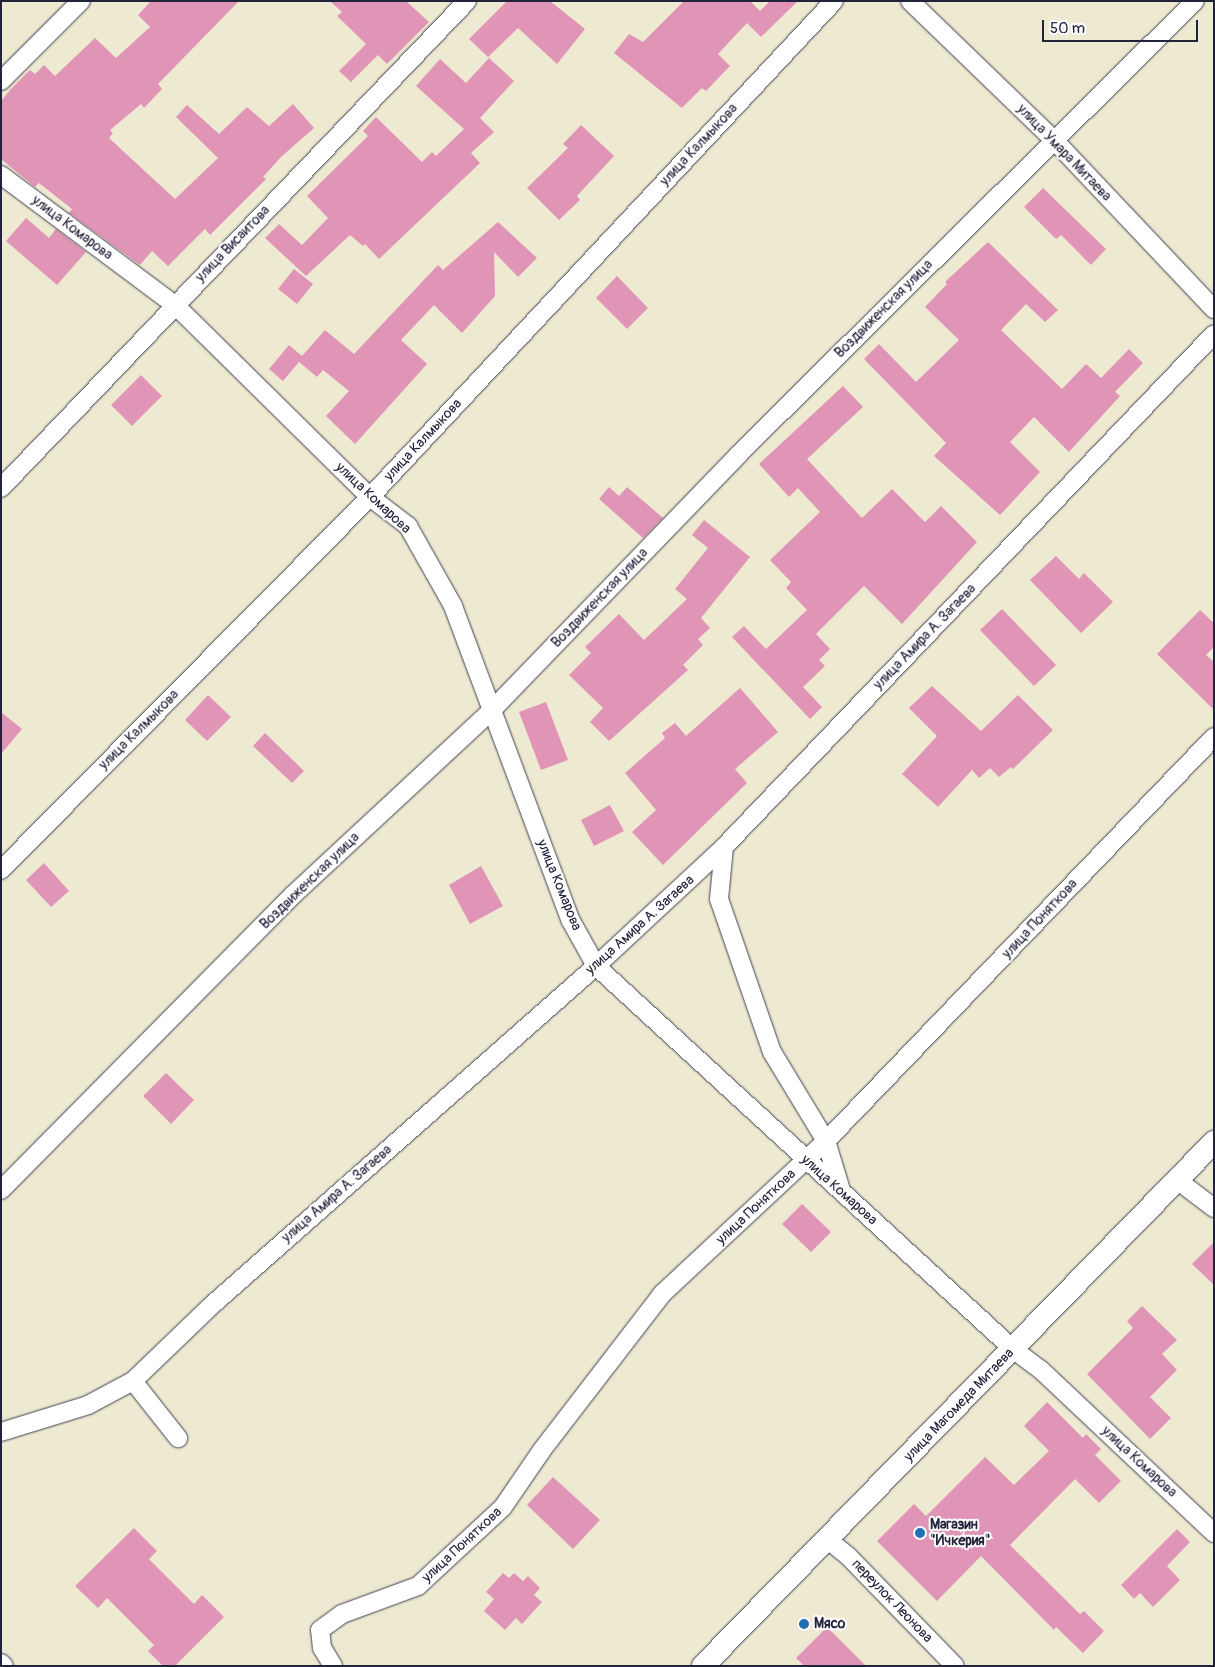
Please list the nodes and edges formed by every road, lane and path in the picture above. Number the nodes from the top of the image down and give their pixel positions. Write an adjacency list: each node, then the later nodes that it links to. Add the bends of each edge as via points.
1 (81, 1): 6 (street)
2 (467, 1): 9 (street, улица Висаитова)
3 (834, 1): 13 (street, улица Калмыкова)
4 (910, 1): 7 (street, улица Умара Митаева)
5 (1195, 1): 7 (street, Воздвиженская улица)
6 (1, 81)
7 (1054, 140): 10 (street, улица Умара Митаева); 14 (street, Воздвиженская улица, via 738,454)
8 (1, 174): 9 (street, улица Комарова)
9 (174, 305): 12 (street, улица Висаитова); 13 (street, улица Комарова)
10 (1214, 309)
11 (1214, 334): 16 (street, улица Амира А. Загаева)
12 (1, 488)
13 (370, 497): 14 (street, улица Комарова, via 408,526 453,606); 17 (street, улица Калмыкова)
14 (491, 711): 18 (street, улица Комарова, via 571,921); 23 (street, Воздвиженская улица, via 293,895)
15 (1214, 737): 19 (street, улица Поняткова)
16 (724, 847): 18 (street, улица Амира А. Загаева); 19 (street, via 719,899 772,1052)
17 (1, 870)
18 (596, 966): 21 (street, улица Комарова); 27 (street, улица Амира А. Загаева, via 212,1305)
19 (826, 1142): 21 (street, улица Поняткова); 24 (street)
20 (1214, 1142): 22 (street, улица Магомеда Митаева)
21 (806, 1160): 24 (street, улица Комарова); 34 (street, улица Поняткова, via 662,1294 542,1450 503,1507 418,1586 342,1614 320,1630 322,1648)
22 (1176, 1179): 25 (street); 26 (street, улица Магомеда Митаева)
23 (1, 1190)
24 (841, 1190): 26 (street, улица Комарова)
25 (1214, 1208)
26 (1014, 1349): 30 (street, улица Комарова, via 1041,1370); 31 (street, улица Магомеда Митаева)
27 (133, 1381): 28 (street, улица Амира А. Загаева, via 88,1405); 29 (street)
28 (1, 1432)
29 (178, 1438)
30 (1214, 1534)
31 (827, 1539): 35 (street, улица Магомеда Митаева); 36 (street, переулок Леонова, via 848,1556)
32 (1, 1663): 33 (street)
33 (4, 1666)
34 (333, 1666)
35 (703, 1666)
36 (955, 1666)

